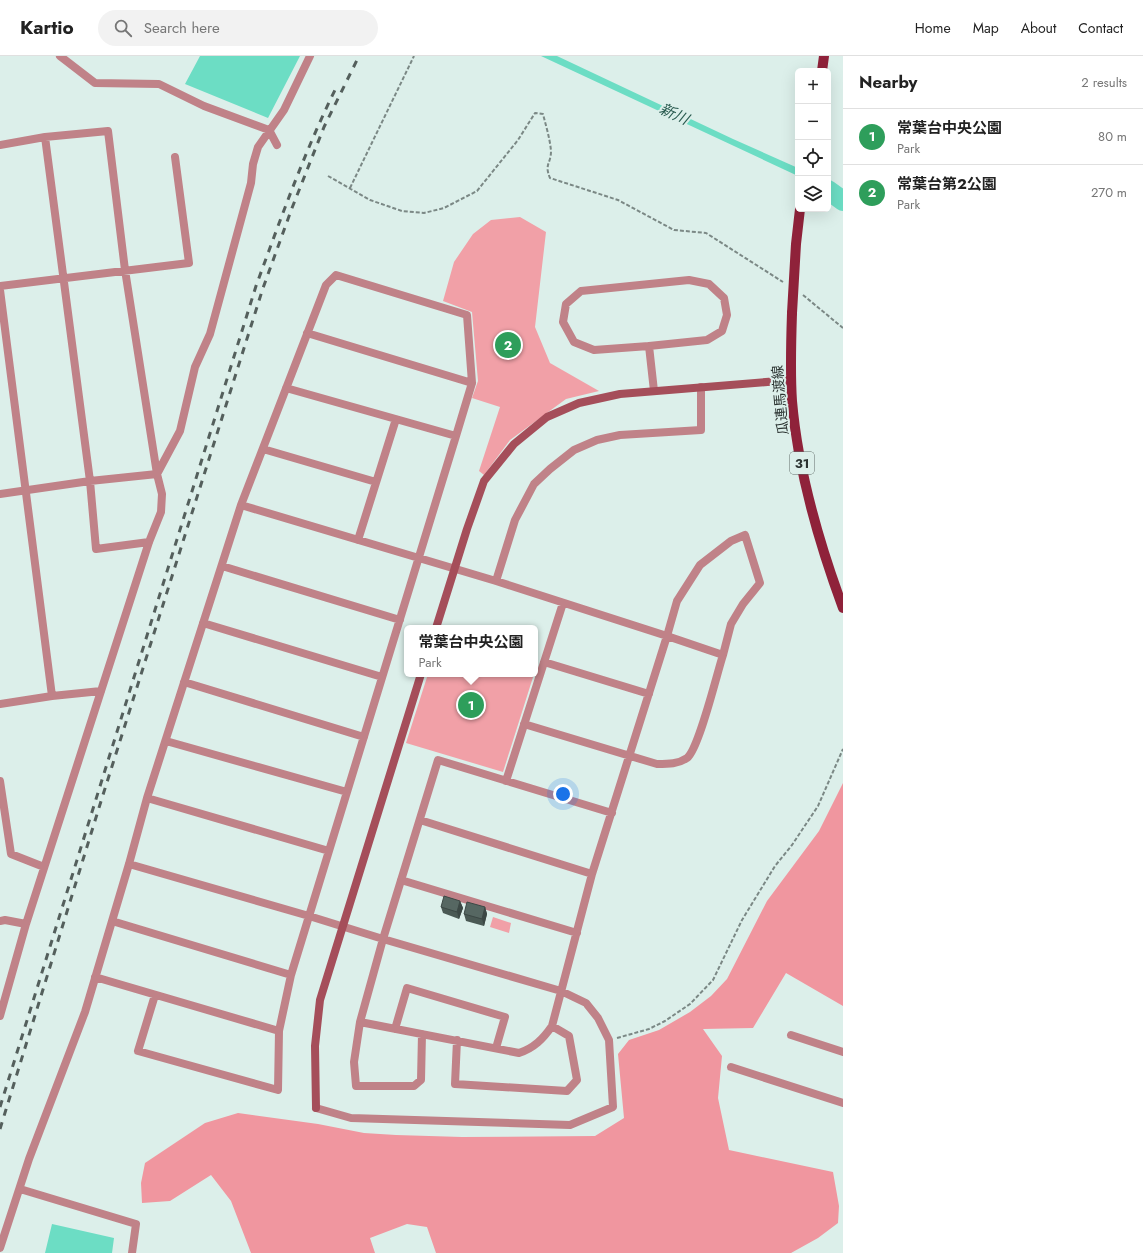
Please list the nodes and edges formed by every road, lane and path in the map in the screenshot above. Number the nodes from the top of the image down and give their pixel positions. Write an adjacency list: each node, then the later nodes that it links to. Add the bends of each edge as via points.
1 (60, 56): 6 (street, via 95,84 159,84 204,106)
2 (310, 56): 6 (street, via 284,110)
3 (414, 56): 12 (path)
4 (824, 56): 5 (main road)
5 (822, 68)
6 (269, 130): 8 (street); 31 (street, via 258,146 251,183 210,334 195,367 180,431)
7 (45, 137): 9 (street); 14 (street, via 108,131); 15 (street)
8 (277, 145)
9 (0, 146)
10 (175, 157): 14 (street, via 189,263)
11 (328, 176): 12 (path)
12 (350, 188): 16 (path, via 370,200 402,211 424,213 444,208 477,190 518,140 535,113 543,114 551,153 547,170 550,178 618,200 674,230 706,233)
13 (800, 212): 23 (main road, 瓜連馬渡線 / 31, bridge, via 792,313)
14 (125, 270): 15 (street); 31 (street)
15 (63, 278): 17 (street); 32 (street)
16 (787, 284)
17 (0, 286)
18 (0, 290): 34 (street)
19 (799, 292): 20 (path)
20 (843, 328)
21 (307, 333): 24 (street); 24 (street, via 326,285 336,276 394,293 467,315); 26 (street)
22 (649, 346): 22 (street, via 707,340 722,331 727,315 724,298 710,284 689,280 581,291 566,304 563,322 574,342 594,350); 27 (street)
23 (791, 380): 25 (street); 44 (main road, 瓜連馬渡線 / 31, via 799,450 818,528)
24 (472, 382): 29 (street)
25 (701, 387): 27 (street); 42 (street, via 701,430 620,435 597,440 574,450 544,474 534,484 515,520)
26 (286, 388): 28 (street); 30 (street)
27 (654, 391): 41 (street, via 579,402 547,417 514,444 484,481)
28 (396, 419): 29 (street); 33 (street)
29 (456, 436): 39 (street)
30 (263, 449): 33 (street); 36 (street)
31 (157, 474): 32 (street); 38 (street, via 162,494 161,512)
32 (90, 481): 34 (street); 38 (street, via 96,549)
33 (376, 482): 37 (street)
34 (26, 490): 35 (street); 56 (street)
35 (0, 494)
36 (241, 505): 37 (street); 40 (street)
37 (358, 540): 39 (street)
38 (149, 542): 54 (street)
39 (419, 558): 41 (street); 45 (street)
40 (222, 566): 45 (street); 46 (street)
41 (455, 569): 42 (street); 47 (street)
42 (496, 581): 43 (street)
43 (563, 603): 48 (street); 50 (street)
44 (843, 608)
45 (400, 620): 51 (street)
46 (203, 623): 51 (street); 53 (street)
47 (437, 625)
48 (667, 636): 49 (street); 49 (street, via 677,601 700,565 731,541 745,535 760,583 731,624); 55 (street)
49 (723, 655): 62 (street, via 697,743 688,757 675,764 658,764)
50 (544, 662): 55 (street); 58 (street)
51 (382, 677): 59 (street)
52 (420, 677): 78 (street)
53 (184, 682): 59 (street); 60 (street)
54 (101, 692): 56 (street); 71 (street)
55 (648, 694): 62 (street)
56 (52, 696): 57 (street)
57 (0, 704)
58 (524, 724): 62 (street); 64 (street)
59 (364, 737): 65 (street)
60 (166, 741): 65 (street); 66 (street)
61 (843, 749): 95 (path, via 818,806 792,846 775,866 742,920 713,980 690,1004 665,1021 649,1030)
62 (630, 755): 67 (street)
63 (0, 781): 71 (street, via 11,854)
64 (506, 781): 67 (street); 68 (street, via 438,760)
65 (347, 792): 69 (street)
66 (147, 798): 69 (street); 70 (street)
67 (612, 813): 72 (street)
68 (420, 820): 72 (street); 73 (street)
69 (329, 852): 74 (street)
70 (129, 864): 74 (street); 76 (street)
71 (44, 867): 77 (street)
72 (592, 874): 79 (street)
73 (402, 880): 79 (street); 80 (street)
74 (309, 916): 78 (street); 81 (street)
75 (0, 921): 77 (street)
76 (112, 921): 81 (street); 82 (street)
77 (26, 924): 83 (street)
78 (342, 926): 80 (street); 95 (street, via 320,1000 314,1046 316,1108 351,1118 570,1125 613,1108)
79 (577, 933): 85 (street)
80 (383, 939): 85 (street); 88 (street)
81 (291, 975): 91 (street)
82 (95, 977): 86 (street); 100 (street, via 85,1012)
83 (9, 985): 84 (street); 87 (street)
84 (0, 988)
85 (561, 992): 89 (street); 95 (street, via 586,1003 598,1018)
86 (155, 995): 91 (street); 91 (street, via 138,1051 278,1090)
87 (0, 1016)
88 (360, 1022): 90 (street); 92 (street, via 354,1062 356,1086 414,1086 421,1080)
89 (552, 1026): 94 (street, via 569,1036 577,1080 567,1091 455,1084); 96 (street, via 543,1038 519,1053)
90 (395, 1028): 92 (street); 96 (street, via 407,988 505,1017)
91 (279, 1031)
92 (422, 1034): 94 (street)
93 (791, 1035): 97 (street)
94 (457, 1040): 96 (street)
95 (609, 1040)
96 (496, 1048)
97 (843, 1052)
98 (731, 1067): 99 (street)
99 (843, 1103)
100 (20, 1189): 101 (street); 102 (street, via 136,1224)
101 (0, 1248)
102 (132, 1253)

